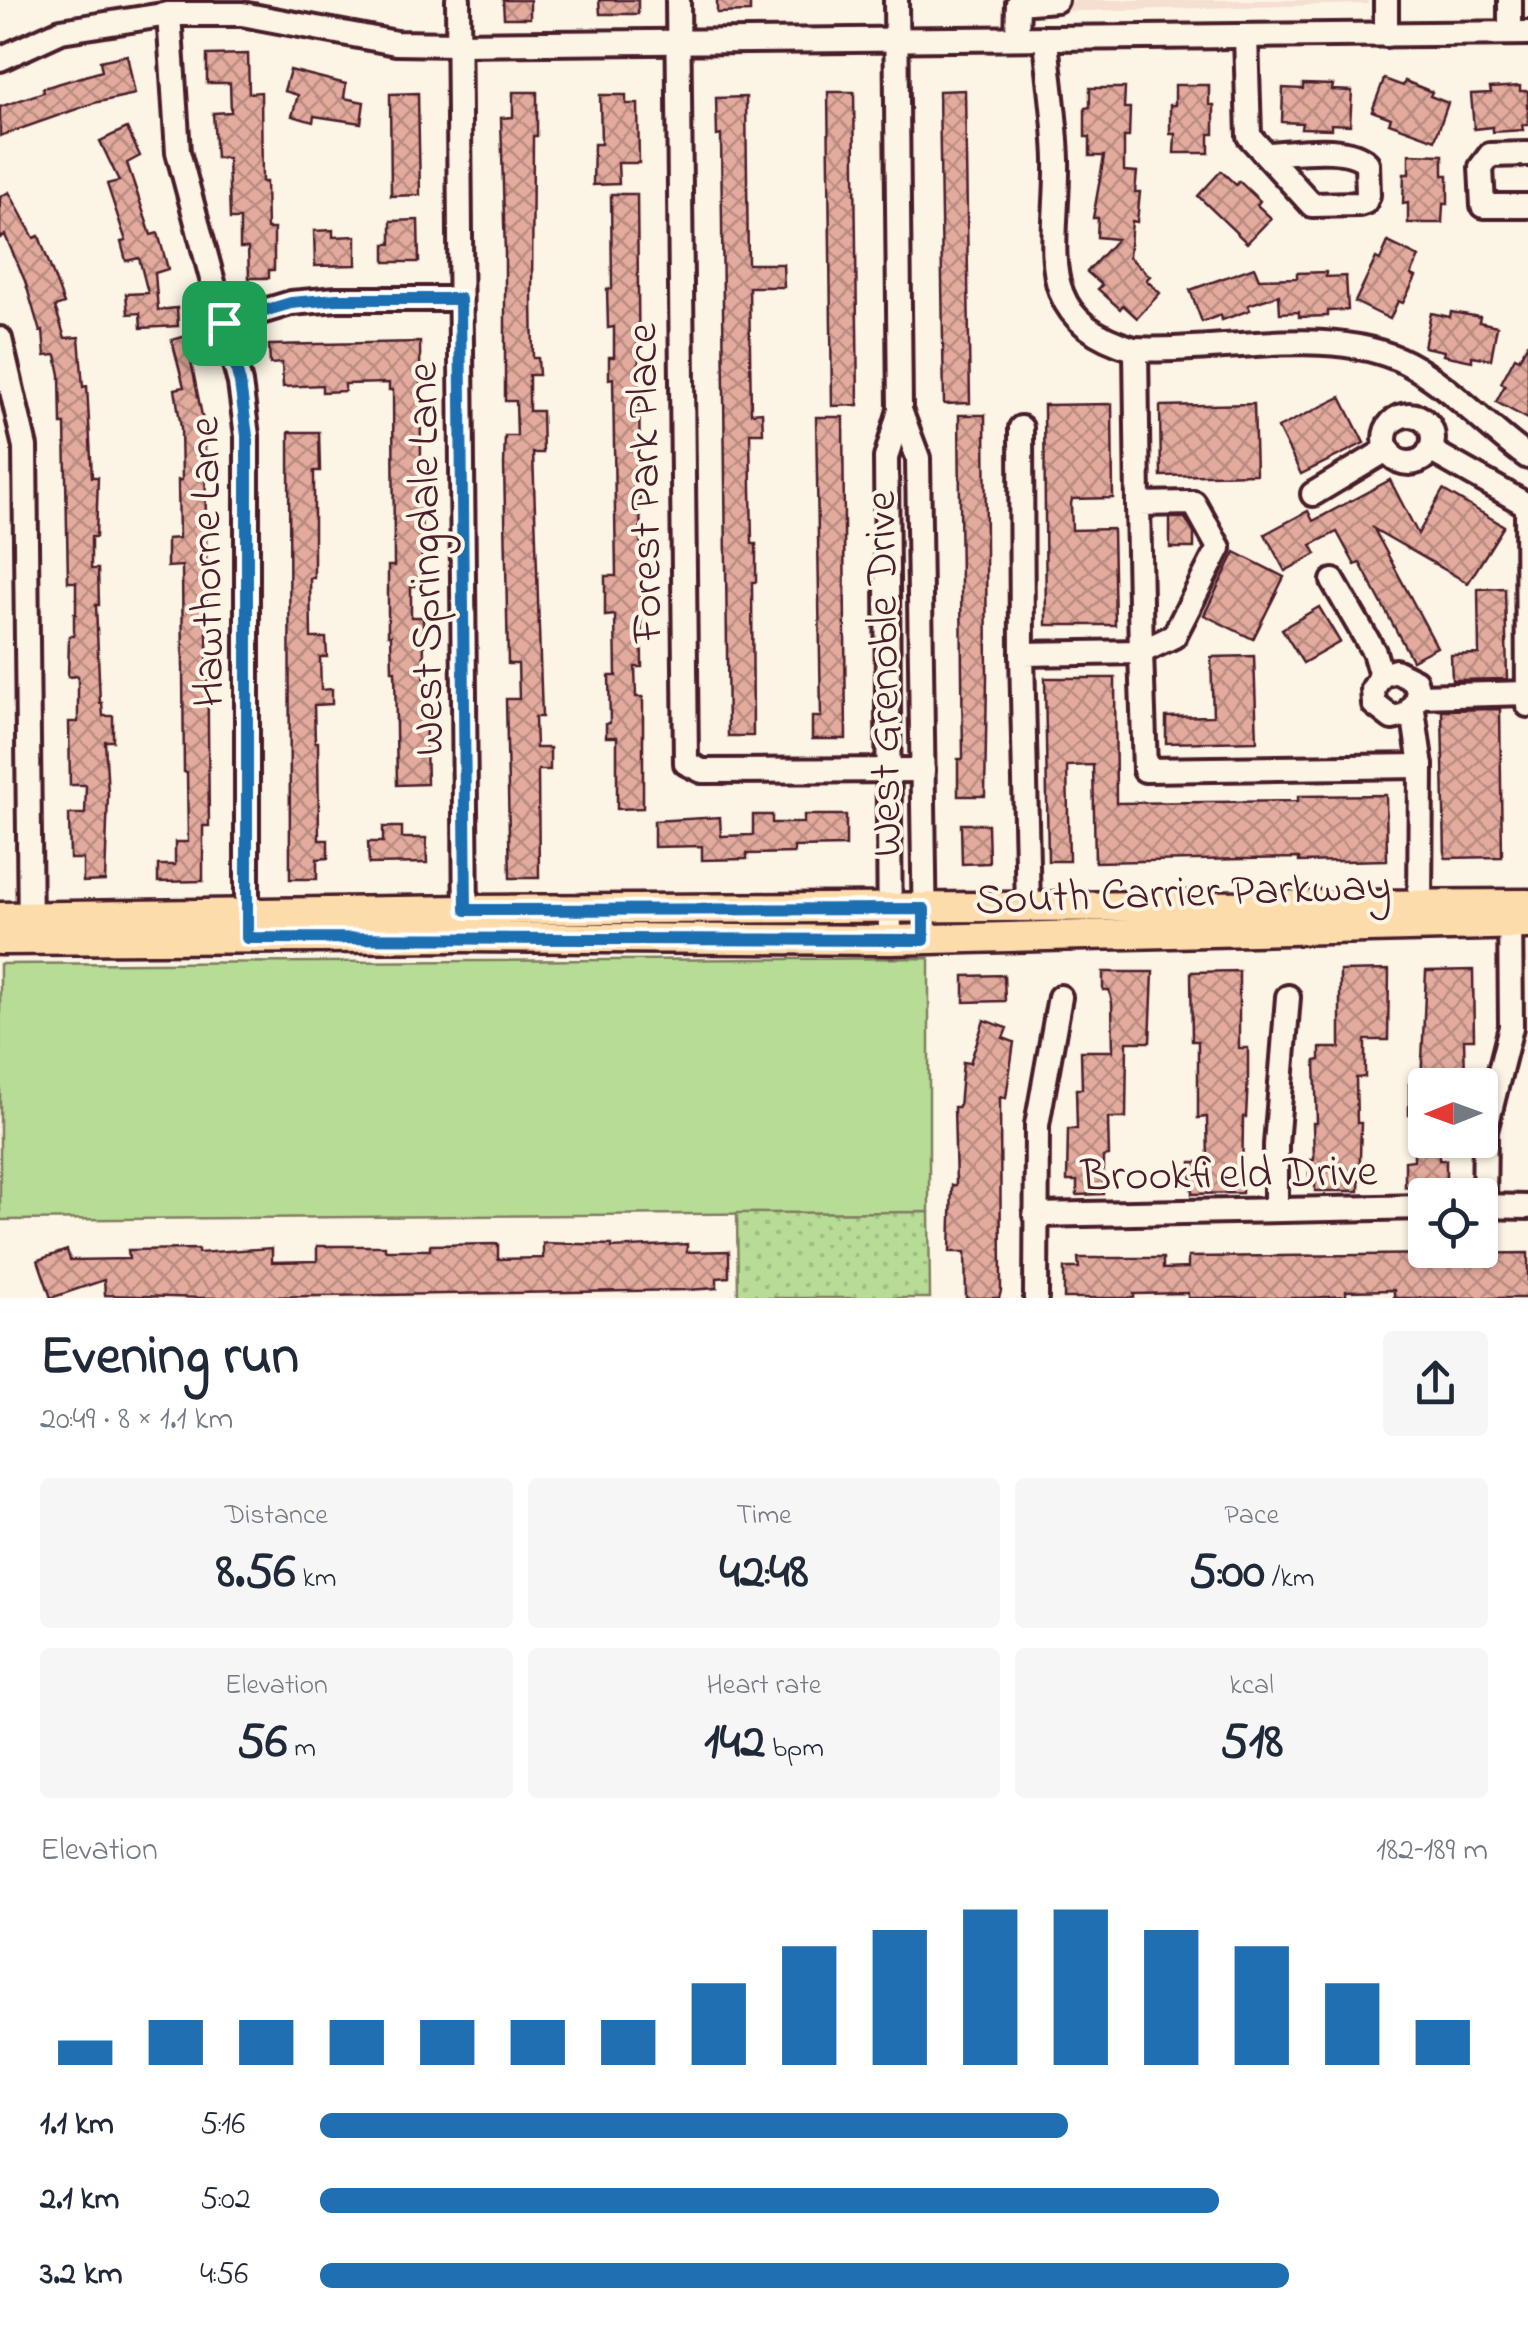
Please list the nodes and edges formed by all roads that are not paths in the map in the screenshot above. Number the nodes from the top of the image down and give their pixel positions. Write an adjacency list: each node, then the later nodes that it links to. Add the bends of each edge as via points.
1 (458, 0): 15 (street, West Springdale Lane)
2 (678, 0): 14 (street, Forest Park Place)
3 (896, 0): 13 (street, West Grenoble Drive)
4 (1056, 0): 11 (street, via 1018,3)
5 (1386, 0): 9 (street)
6 (1510, 0): 8 (street)
7 (168, 14): 15 (street, via 242,14 396,42); 16 (street, via 62,31); 21 (street, Hawthorne Lane, via 178,152)
8 (1519, 33): 9 (street)
9 (1386, 35): 10 (street)
10 (1246, 36): 12 (street); 17 (street, via 1250,136)
11 (1016, 38): 12 (street); 13 (street)
12 (1046, 38): 23 (street, via 1057,156 1057,282 1083,326)
13 (897, 40): 14 (street); 24 (street, West Grenoble Drive)
14 (678, 42): 15 (street); 40 (street, Forest Park Place, via 686,763 702,770)
15 (458, 44): 20 (street, West Springdale Lane)
16 (0, 59)
17 (1266, 154)
18 (1528, 154): 19 (street, via 1490,154 1481,168 1481,200 1489,207)
19 (1528, 206)
20 (460, 299): 21 (street, via 291,303); 47 (street, West Springdale Lane)
21 (224, 323): 48 (street, Hawthorne Lane, via 247,436)
22 (1, 344): 49 (street, via 25,447)
23 (1136, 349): 28 (street, via 1294,344 1384,354 1443,388); 30 (street)
24 (900, 410): 39 (street, West Grenoble Drive, via 918,458); 40 (street, West Grenoble Drive, via 886,458)
25 (1021, 428): 33 (street)
26 (1388, 449): 27 (street, via 1411,462); 27 (street, via 1390,425 1409,415 1429,426); 29 (street)
27 (1430, 450): 35 (street, via 1526,505)
28 (1528, 457)
29 (1313, 494)
30 (1138, 504): 32 (street); 32 (street, via 1194,502 1219,548 1174,636)
31 (1333, 581): 34 (street)
32 (1141, 652): 33 (street); 38 (street, via 1145,770)
33 (1022, 654): 42 (street)
34 (1381, 676): 36 (street, via 1395,670 1415,681); 36 (street, via 1373,689 1379,711 1392,718 1408,715)
35 (1528, 693): 36 (street); 37 (street)
36 (1416, 703): 38 (street)
37 (1528, 705)
38 (1420, 766): 41 (street)
39 (923, 770): 40 (street); 43 (street, West Grenoble Drive)
40 (887, 772): 44 (street, West Grenoble Drive)
41 (1420, 906): 42 (main road, South Carrier Parkway); 45 (main road, South Carrier Parkway)
42 (1028, 908): 43 (main road, South Carrier Parkway)
43 (924, 909): 44 (main road, South Carrier Parkway); 52 (street, West Grenoble Drive)
44 (890, 910): 47 (main road, South Carrier Parkway); 51 (street, West Grenoble Drive)
45 (1519, 914): 52 (main road, South Carrier Parkway); 55 (street, via 1511,1026 1486,1131)
46 (0, 917): 49 (main road, South Carrier Parkway)
47 (466, 923): 48 (main road, South Carrier Parkway); 51 (main road, South Carrier Parkway)
48 (247, 926): 49 (main road, South Carrier Parkway)
49 (30, 929): 50 (main road, South Carrier Parkway)
50 (0, 940)
51 (890, 940): 52 (main road, South Carrier Parkway)
52 (924, 940)
53 (1060, 997): 60 (street, via 1037,1126)
54 (1288, 997): 59 (street)
55 (1483, 1178)
56 (1498, 1206): 57 (street)
57 (1528, 1206)
58 (1408, 1207): 59 (street, Brookfield Drive)
59 (1276, 1209): 60 (street, Brookfield Drive)
60 (1035, 1215): 61 (street)
61 (1036, 1298)

